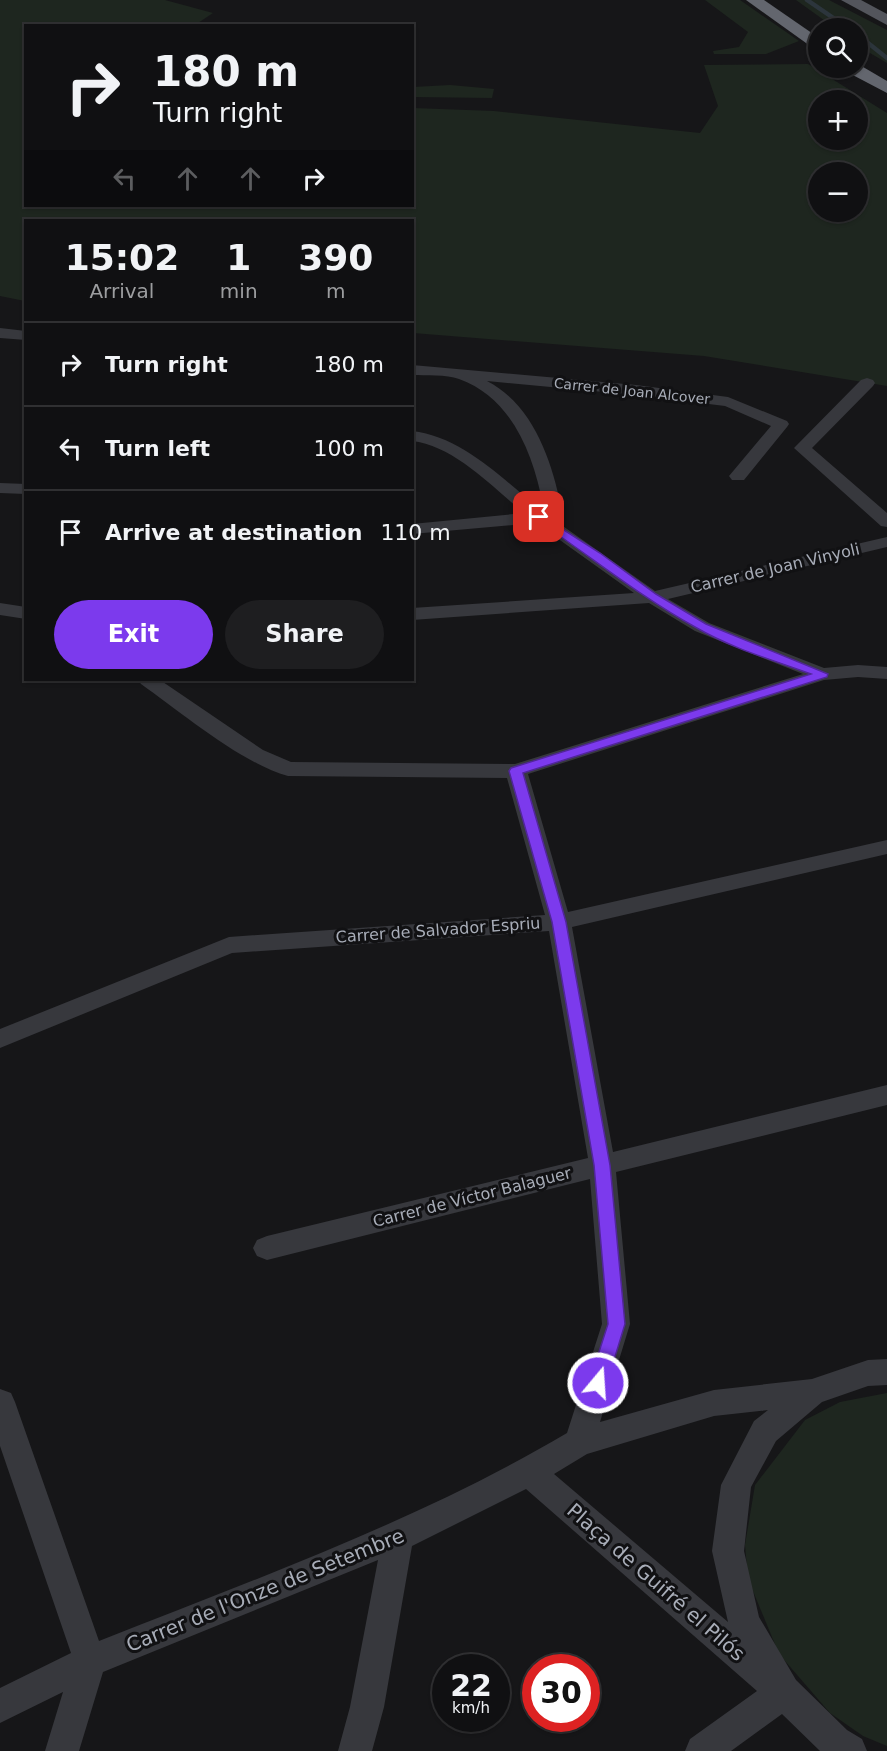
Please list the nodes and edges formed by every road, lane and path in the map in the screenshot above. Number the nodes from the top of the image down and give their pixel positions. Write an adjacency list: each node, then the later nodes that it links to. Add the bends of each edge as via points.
1 (754, 0): 4 (highway)
2 (849, 0): 3 (main road)
3 (885, 18)
4 (808, 37)
5 (868, 59): 6 (highway)
6 (887, 71)
7 (868, 77): 8 (highway)
8 (887, 88)
9 (0, 333): 10 (street)
10 (24, 336)
11 (414, 370): 12 (street, Carrer de Joan Alcover)
12 (458, 374): 15 (street, Carrer de Joan Alcover, via 728,402 781,424); 18 (street, via 481,383 512,410 534,439 552,506)
13 (867, 383): 19 (street, via 802,448)
14 (414, 436): 18 (street, via 430,438 465,457)
15 (738, 476)
16 (0, 488): 17 (street)
17 (24, 489)
18 (539, 517): 20 (street); 22 (street)
19 (887, 522)
20 (414, 529)
21 (887, 542): 22 (street, Carrer de Joan Vinyoli)
22 (652, 597): 25 (street, Carrer de Joan Vinyoli); 27 (street, via 702,627)
23 (0, 609): 24 (street)
24 (24, 613)
25 (414, 614)
26 (887, 673): 27 (street)
27 (822, 674): 29 (street)
28 (149, 681): 29 (street, via 256,755 288,769)
29 (516, 771): 31 (street)
30 (887, 847): 31 (street, Carrer de Salvador Espriu)
31 (559, 922): 32 (street, Carrer de Salvador Espriu, via 229,945); 34 (street)
32 (0, 1039)
33 (887, 1095): 34 (street, Carrer de Víctor Balaguer)
34 (602, 1165): 35 (street, Carrer de Víctor Balaguer); 39 (street, via 616,1324)
35 (267, 1248)
36 (887, 1372): 37 (street, Plaça de Guifré el Pilós, via 868,1373)
37 (812, 1392): 39 (street, Plaça de Guifré el Pilós, via 714,1403); 43 (street, Plaça de Guifré el Pilós, via 765,1431 736,1485 728,1551 744,1622)
38 (0, 1402): 42 (street)
39 (579, 1442): 40 (street, Carrer de l'Onze de Setembre)
40 (529, 1472): 41 (street, Carrer de l'Onze de Setembre); 43 (street, Plaça de Guifré el Pilós)
41 (398, 1537): 42 (street, Carrer de l'Onze de Setembre); 46 (street, via 367,1707)
42 (90, 1661): 44 (street, Carrer de l'Onze de Setembre); 45 (street)
43 (784, 1692): 47 (street); 48 (street, Plaça de Guifré el Pilós, via 835,1742)
44 (0, 1706)
45 (62, 1751)
46 (354, 1751)
47 (702, 1751)
48 (850, 1751)

